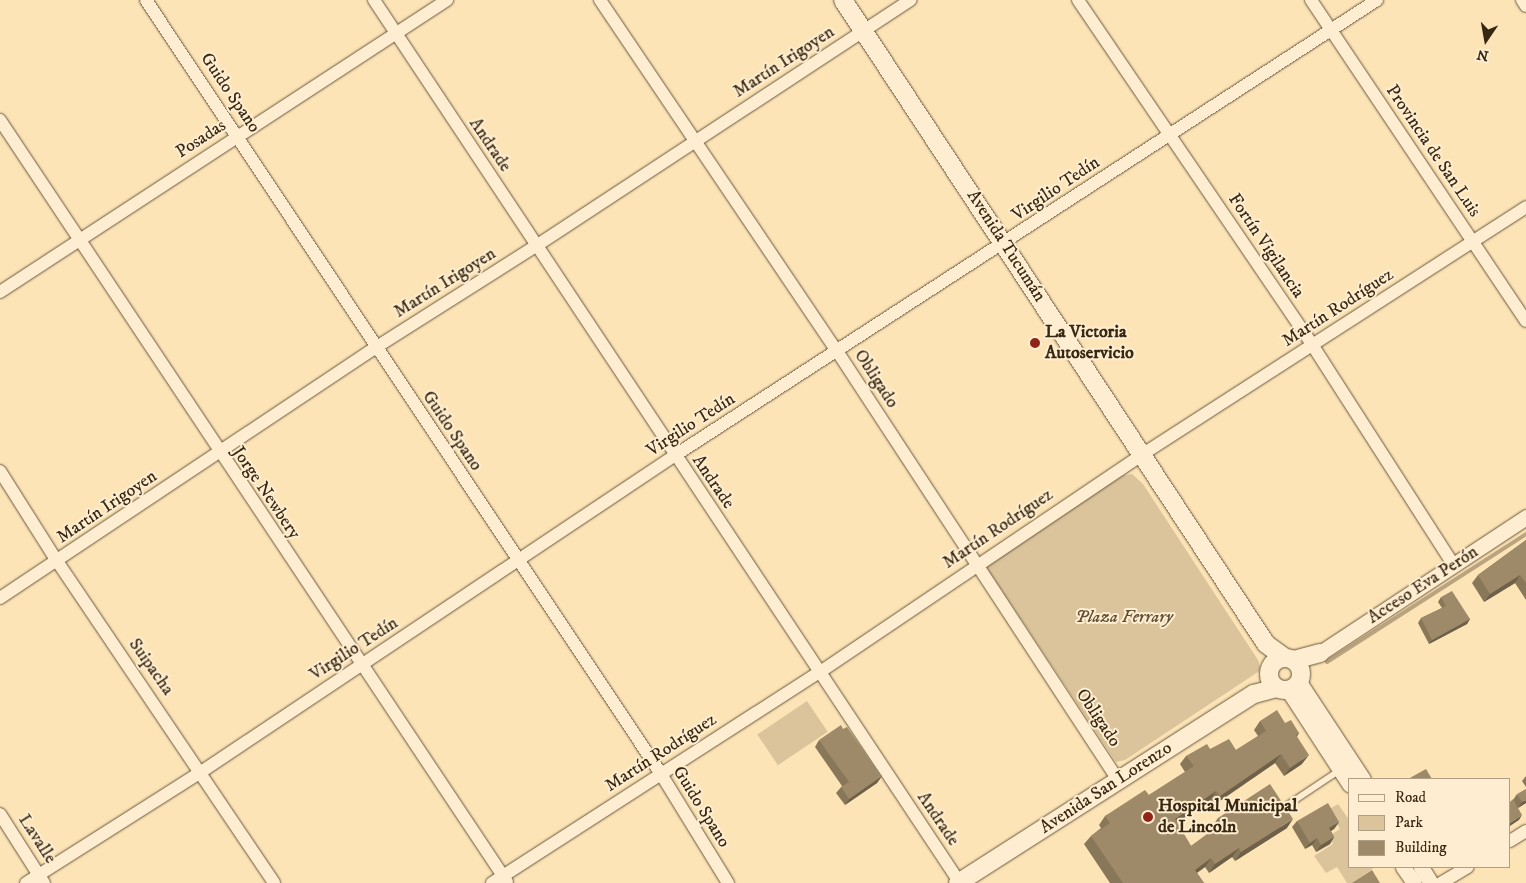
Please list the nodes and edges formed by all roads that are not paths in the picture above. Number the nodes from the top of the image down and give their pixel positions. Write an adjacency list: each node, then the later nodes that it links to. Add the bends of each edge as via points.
1 (146, 0): 17 (street, Guido Spano)
2 (374, 0): 14 (street, Andrade)
3 (447, 0): 14 (street, Posadas)
4 (600, 0): 18 (street, Obligado)
5 (843, 0): 12 (main road, Avenida Tucumán)
6 (910, 0): 12 (street, Martín Irigoyen)
7 (1078, 0): 16 (street, Fortín Vigilancia)
8 (1311, 0): 13 (street, Provincia de San Luis)
9 (1377, 0): 13 (street, Virgilio Tedín)
10 (1522, 0): 11 (street)
11 (1526, 6)
12 (863, 30): 18 (street, Martín Irigoyen); 22 (main road, Avenida Tucumán)
13 (1331, 31): 16 (street, Virgilio Tedín); 21 (street, Provincia de San Luis)
14 (396, 34): 17 (street, Posadas); 23 (street, Andrade)
15 (0, 120): 20 (street, Jorge Newbery)
16 (1169, 135): 22 (street, Virgilio Tedín); 26 (street, Fortín Vigilancia)
17 (238, 136): 20 (street, Posadas); 27 (street, Guido Spano)
18 (694, 142): 23 (street, Martín Irigoyen); 28 (street, Obligado)
19 (1526, 207): 21 (street, Martín Rodríguez)
20 (78, 240): 24 (street, Posadas); 29 (street, Jorge Newbery)
21 (1474, 242): 25 (street, Provincia de San Luis); 26 (street, Martín Rodríguez)
22 (1005, 244): 28 (street, Virgilio Tedín); 30 (main road, Avenida Tucumán)
23 (536, 246): 27 (street, Martín Irigoyen); 31 (street, Andrade)
24 (0, 292)
25 (1526, 321)
26 (1313, 346): 30 (street, Martín Rodríguez); 37 (street, Fortín Vigilancia)
27 (375, 348): 29 (street, Martín Irigoyen); 35 (street, Guido Spano)
28 (837, 352): 31 (street, Virgilio Tedín); 36 (street, Obligado)
29 (219, 454): 34 (street, Martín Irigoyen); 40 (street, Jorge Newbery)
30 (1143, 454): 36 (street, Martín Rodríguez); 42 (main road, Avenida Tucumán)
31 (674, 456): 35 (street, Virgilio Tedín); 41 (street, Andrade)
32 (0, 471): 34 (street, Suipacha)
33 (1526, 517): 37 (street, Acceso Eva Perón)
34 (57, 561): 38 (street, Martín Irigoyen); 44 (street, Suipacha)
35 (519, 562): 40 (street, Virgilio Tedín); 45 (street, Guido Spano)
36 (975, 564): 41 (street, Martín Rodríguez); 47 (street, Obligado)
37 (1453, 564): 39 (street, Acceso Eva Perón)
38 (0, 598)
39 (1320, 652): 42 (main road, Acceso Eva Perón)
40 (361, 665): 44 (street, Virgilio Tedín); 57 (street, Jorge Newbery)
41 (820, 672): 45 (street, Martín Rodríguez); 61 (street, Andrade)
42 (1285, 674): 43 (street); 46 (street); 47 (main road, Avenida San Lorenzo)
43 (1340, 770): 48 (street); 49 (lane)
44 (201, 772): 56 (street, Virgilio Tedín); 59 (street, Suipacha)
45 (660, 774): 57 (street, Martín Rodríguez); 60 (street, Guido Spano)
46 (1362, 778)
47 (1118, 780): 61 (main road, Avenida San Lorenzo)
48 (1348, 782)
49 (1283, 808)
50 (0, 814): 56 (street, Lavalle)
51 (1526, 831): 52 (street)
52 (1511, 840)
53 (1404, 868): 62 (street)
54 (1421, 868): 63 (street)
55 (1466, 868): 64 (street)
56 (42, 879): 58 (street, Virgilio Tedín)
57 (501, 881)
58 (26, 883)
59 (274, 883)
60 (728, 883)
61 (959, 883)
62 (1414, 883)
63 (1431, 883)
64 (1441, 883)

